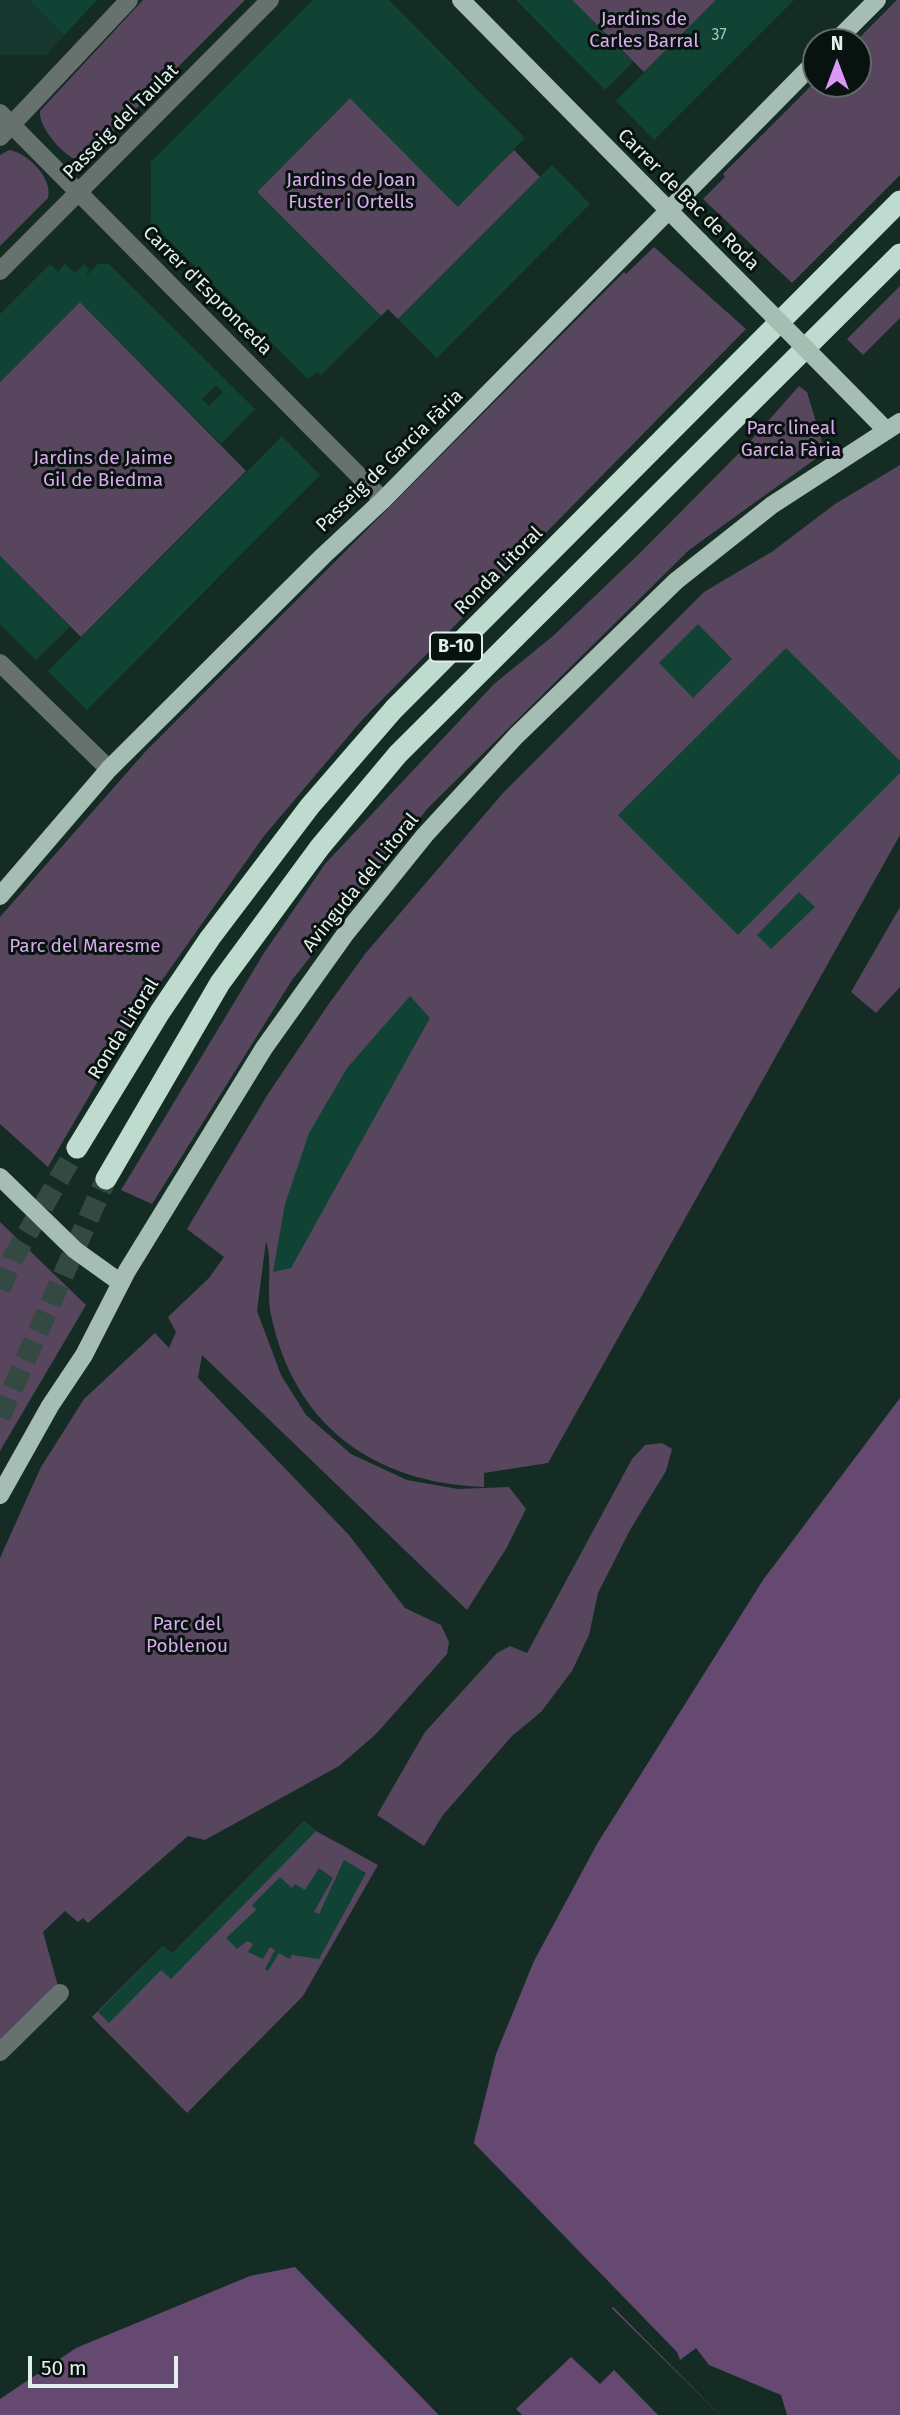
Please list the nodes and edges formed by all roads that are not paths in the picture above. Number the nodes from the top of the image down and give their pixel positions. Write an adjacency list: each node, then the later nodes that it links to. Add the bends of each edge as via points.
1 (129, 0): 7 (street)
2 (270, 0): 8 (street, Passeig del Taulat)
3 (461, 0): 10 (main road, Carrer de Bac de Roda)
4 (877, 0): 5 (main road)
5 (849, 28)
6 (802, 75): 10 (main road, Passeig de Garcia Fària)
7 (4, 125): 8 (street, Carrer d'Espronceda)
8 (81, 193): 12 (street, Passeig del Taulat); 14 (street, Carrer d'Espronceda)
9 (900, 201): 18 (highway, Ronda Litoral / B-10, via 386,719 310,806 210,938)
10 (668, 210): 13 (main road, Carrer de Bac de Roda, bridge, via 830,373); 14 (main road, Passeig de Garcia Fària)
11 (900, 254): 20 (highway, B-10, via 398,754 320,847 220,983)
12 (0, 271)
13 (893, 426): 21 (main road, Avinguda del Litoral, via 772,505 676,581 516,736 450,807 367,905 276,1030)
14 (383, 500): 16 (main road, Passeig de Garcia Fària)
15 (0, 663): 16 (street)
16 (108, 769): 17 (main road, Passeig de Garcia Fària)
17 (0, 896)
18 (77, 1148)
19 (0, 1177): 21 (main road, via 75,1250)
20 (106, 1179)
21 (121, 1283): 22 (main road, Avinguda del Litoral, via 84,1355)
22 (0, 1495)
23 (60, 1993): 24 (street)
24 (0, 2052)

